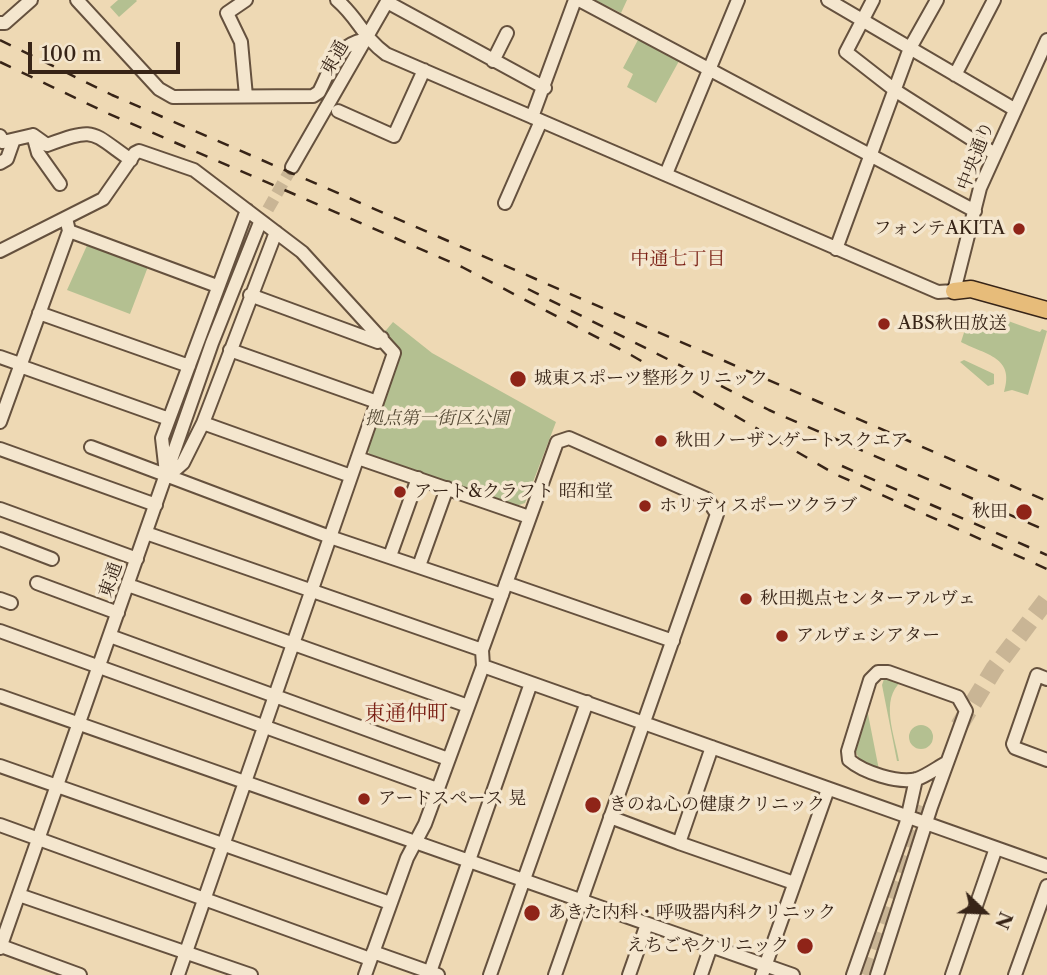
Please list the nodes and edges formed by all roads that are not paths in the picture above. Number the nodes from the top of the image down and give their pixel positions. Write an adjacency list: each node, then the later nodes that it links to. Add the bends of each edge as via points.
1 (31, 0): 13 (street)
2 (246, 0): 24 (street, via 227,13 241,42)
3 (337, 0): 15 (street, via 355,16)
4 (577, 0): 20 (street); 22 (street)
5 (738, 0): 20 (street)
6 (828, 0): 12 (street)
7 (873, 0): 12 (street)
8 (994, 0): 21 (street)
9 (388, 1): 15 (street, 東通); 18 (street)
10 (85, 2): 24 (street, via 165,94)
11 (931, 2): 17 (street)
12 (861, 20): 17 (street); 23 (street, via 846,52)
13 (0, 23)
14 (507, 33): 18 (street)
15 (366, 39): 19 (street, via 386,54); 24 (street, via 341,49 313,96); 35 (street, 東通)
16 (1047, 40): 25 (street, 中央通り)
17 (910, 48): 21 (street); 23 (street)
18 (493, 61): 22 (street)
19 (424, 70): 26 (street, via 394,136); 27 (street)
20 (709, 70): 32 (street); 36 (street)
21 (955, 75): 25 (street)
22 (545, 88): 27 (street)
23 (895, 92): 31 (street); 32 (street)
24 (246, 96)
25 (1014, 109): 31 (street, 中央通り)
26 (338, 111)
27 (537, 119): 36 (street); 38 (street)
28 (33, 135): 30 (street); 33 (street, via 47,145 91,132); 37 (street, via 38,153)
29 (0, 136): 30 (street, via 3,142)
30 (13, 142): 34 (street, via 7,159)
31 (995, 153): 40 (street, 中央通り)
32 (872, 158): 40 (street); 44 (street)
33 (131, 160): 39 (street, via 139,151 194,170); 41 (street, via 103,199)
34 (0, 163)
35 (292, 167)
36 (666, 174): 44 (street)
37 (60, 184)
38 (505, 203)
39 (247, 210): 43 (street); 46 (street)
40 (975, 211): 47 (street, 中央通り)
41 (68, 225): 45 (street); 46 (street); 50 (street)
42 (259, 225): 64 (street, 東通)
43 (276, 232): 48 (street); 51 (street, via 302,251)
44 (836, 249): 47 (street, via 938,292)
45 (0, 251)
46 (217, 286): 55 (street)
47 (954, 291): 49 (main road, via 971,289)
48 (250, 295): 51 (street, via 378,342); 52 (street)
49 (1047, 310)
50 (38, 313): 54 (street); 55 (street)
51 (382, 338): 56 (street, via 394,353)
52 (230, 350): 56 (street); 59 (street)
53 (0, 357): 54 (street)
54 (20, 365): 57 (street); 58 (street)
55 (189, 366): 57 (street)
56 (377, 402): 62 (street)
57 (169, 419): 64 (street, via 162,438)
58 (0, 422)
59 (203, 423): 63 (street); 64 (street, via 183,463)
60 (91, 447): 64 (street)
61 (0, 449): 67 (street)
62 (358, 458): 63 (street); 65 (street)
63 (351, 476): 71 (street)
64 (166, 477): 67 (street, 東通); 71 (street)
65 (418, 478): 66 (street); 73 (street)
66 (447, 488): 69 (street); 76 (street)
67 (156, 505): 70 (street, 東通)
68 (0, 509): 75 (street)
69 (529, 517): 79 (street); 84 (street, via 557,442 569,438 707,499 717,514)
70 (146, 533): 75 (street, 東通); 80 (street)
71 (330, 537): 73 (street); 80 (street)
72 (0, 539): 74 (street)
73 (390, 556): 76 (street)
74 (52, 559)
75 (137, 559): 78 (street, 東通)
76 (419, 566): 79 (street)
77 (37, 583): 81 (street)
78 (128, 585): 81 (street, 東通); 85 (street)
79 (504, 589): 84 (street); 86 (street)
80 (312, 591): 85 (street); 86 (street)
81 (118, 613): 83 (street, 東通)
82 (0, 631): 87 (street)
83 (110, 636): 87 (street, 東通); 92 (street)
84 (673, 640): 95 (street)
85 (293, 644): 92 (street); 94 (street)
86 (482, 650): 88 (street)
87 (99, 666): 96 (street, 東通); 97 (street)
88 (483, 666): 90 (street); 94 (street)
89 (1047, 679): 100 (street, via 1037,676 1013,744)
90 (531, 683): 93 (street); 117 (street)
91 (0, 696): 96 (street)
92 (275, 696): 97 (street); 99 (street)
93 (587, 702): 95 (street); 119 (street)
94 (468, 706): 99 (street)
95 (644, 722): 98 (street); 108 (street)
96 (80, 723): 104 (street); 105 (street, 東通)
97 (264, 726): 104 (street); 106 (street)
98 (712, 747): 107 (street); 114 (street)
99 (448, 759): 106 (street)
100 (1047, 760)
101 (946, 763): 103 (street); 103 (street, via 966,711 958,697 878,672 870,680 849,760 892,778); 110 (street)
102 (0, 766): 105 (street)
103 (916, 779): 109 (street)
104 (244, 782): 113 (street); 115 (street)
105 (57, 786): 112 (street, 東通); 115 (street)
106 (437, 789): 113 (street)
107 (828, 789): 109 (street); 120 (street)
108 (610, 817): 114 (street); 124 (street)
109 (908, 818): 110 (street); 142 (street)
110 (925, 824): 116 (street); 143 (street)
111 (0, 825): 112 (street)
112 (38, 840): 122 (street, 東通); 123 (street)
113 (415, 840): 117 (street); 125 (street)
114 (679, 842): 120 (street)
115 (223, 844): 123 (street); 125 (street)
116 (996, 848): 118 (street); 144 (street)
117 (469, 862): 119 (street); 132 (street)
118 (1047, 866)
119 (523, 881): 124 (street); 137 (street)
120 (794, 883): 131 (street)
121 (1047, 886): 145 (street)
122 (19, 895): 128 (street, 東通); 129 (street)
123 (205, 899): 129 (street); 130 (street)
124 (581, 900): 126 (street); 138 (street)
125 (390, 903): 130 (street)
126 (648, 924): 127 (street); 139 (street)
127 (711, 946): 131 (street); 140 (street)
128 (0, 947): 133 (street)
129 (186, 952): 134 (street); 135 (street)
130 (371, 955): 132 (street); 136 (street)
131 (764, 970): 141 (street)
132 (434, 974)
133 (80, 975)
134 (177, 975)
135 (251, 975)
136 (365, 975)
137 (490, 975)
138 (555, 975)
139 (629, 975)
140 (701, 975)
141 (793, 975)
142 (853, 975)
143 (877, 975)
144 (951, 975)
145 (1016, 975)

